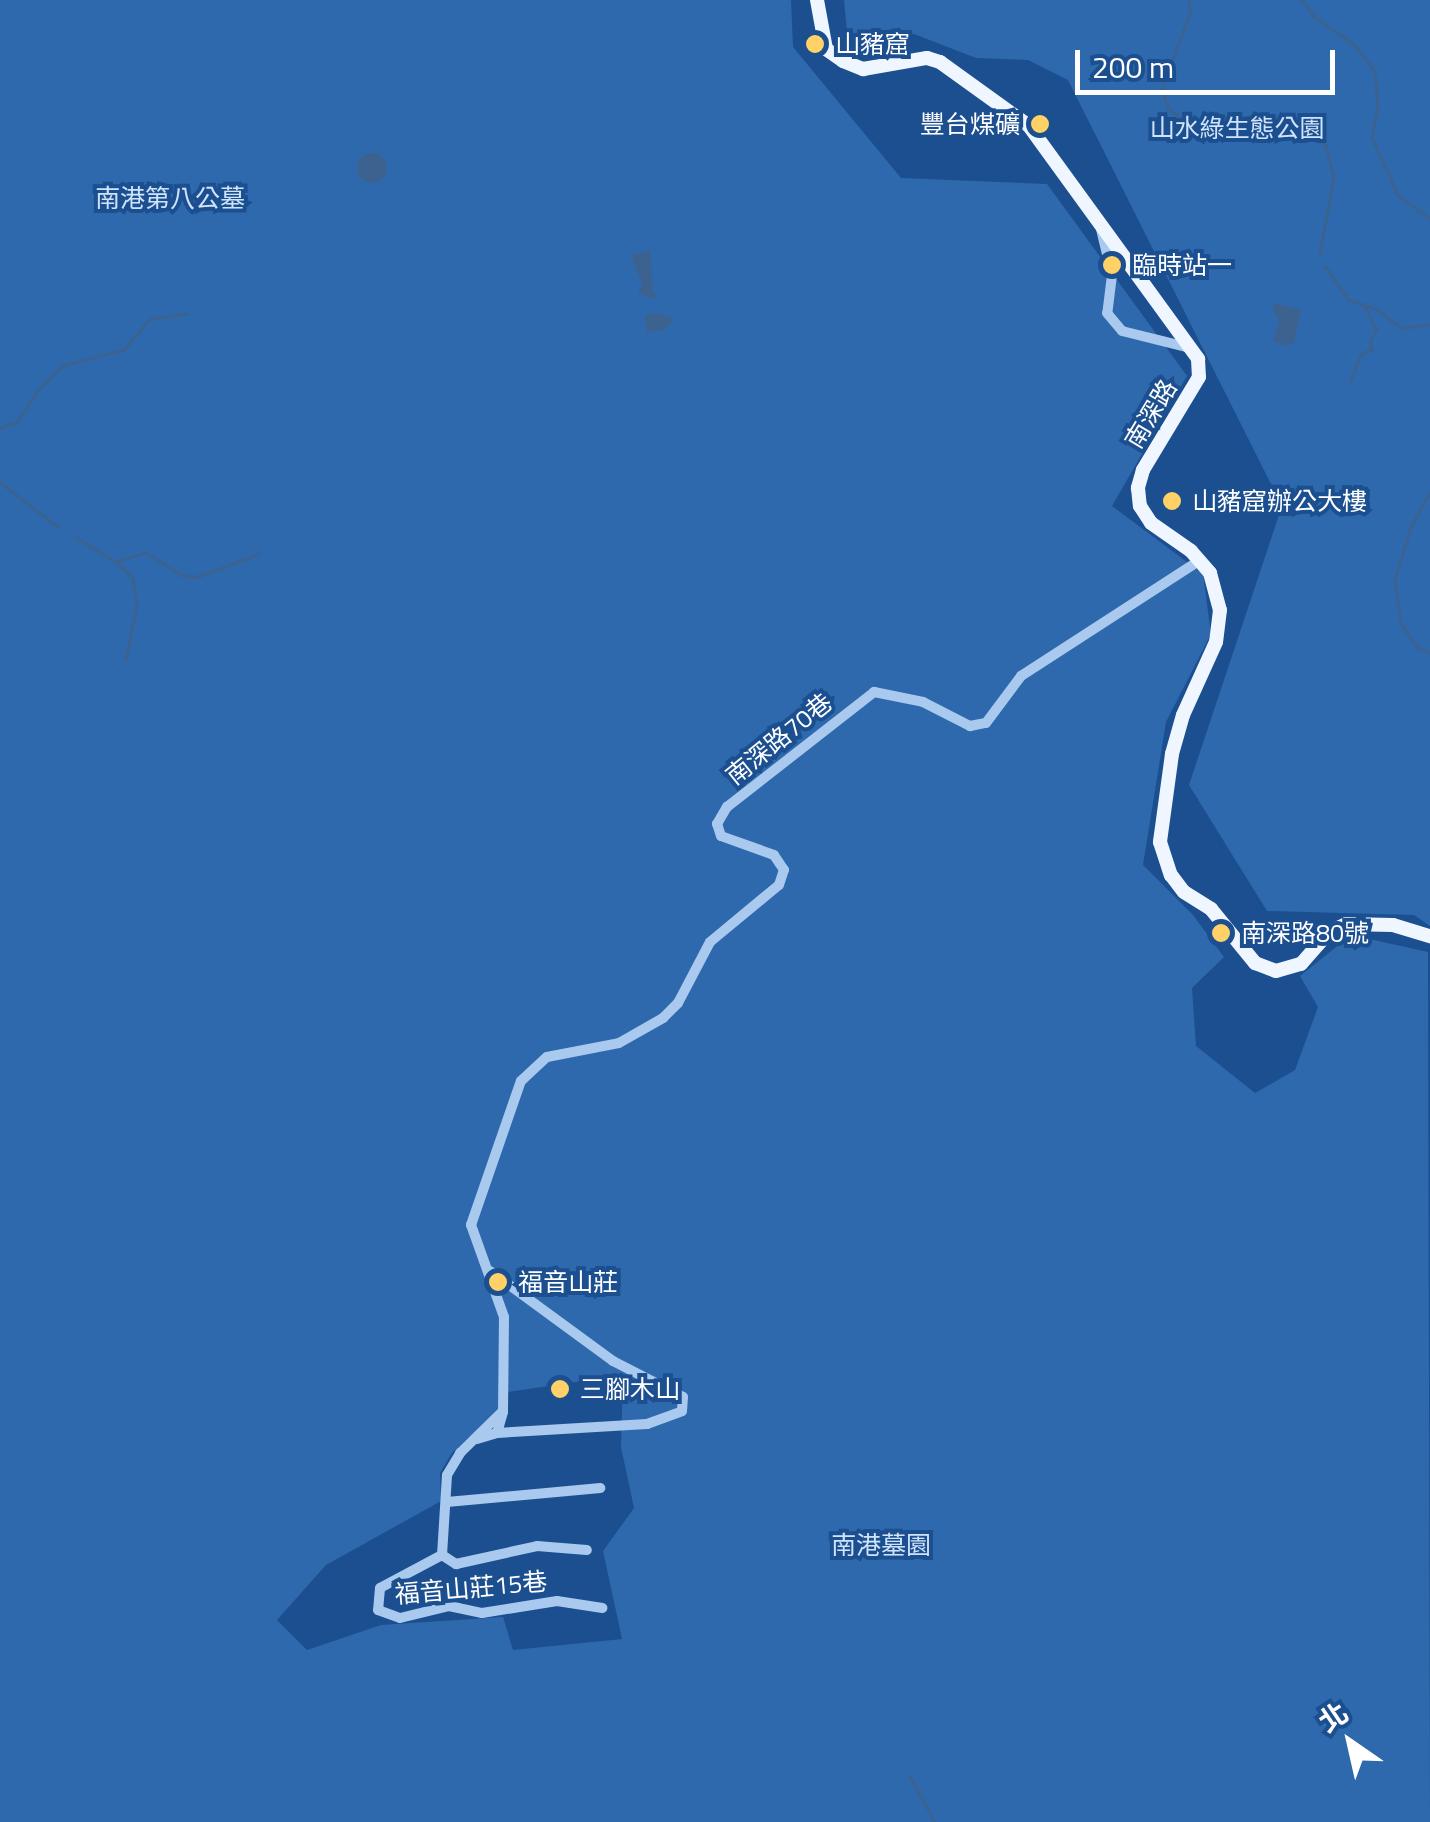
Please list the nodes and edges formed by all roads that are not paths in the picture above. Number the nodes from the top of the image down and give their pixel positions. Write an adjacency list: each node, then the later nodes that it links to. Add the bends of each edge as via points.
1 (817, 0): 2 (main road, via 826,49 862,69 927,58 940,62 1029,126)
2 (1100, 223): 3 (main road); 3 (street, via 1112,275 1107,313 1122,330)
3 (1190, 348): 4 (main road, 南深路, via 1199,378 1143,470 1138,496 1151,523)
4 (1200, 560): 5 (main road, via 1216,585 1220,624 1172,754 1160,842 1170,874 1255,962 1276,971 1301,964 1329,932 1346,924 1393,925); 6 (street, 南深路70巷, via 1022,676 986,724 970,726 913,699 874,692 727,808 718,824 721,836 767,850 784,878 710,942 663,1018 625,1040 547,1057 524,1076 472,1217 473,1238)
5 (1430, 936)
6 (490, 1270): 7 (street, 南深路70巷, via 504,1317); 8 (street, via 613,1361 684,1398 682,1411 647,1424)
7 (503, 1412): 8 (street, 南深路70巷); 9 (street)
8 (498, 1433): 9 (street)
9 (476, 1439): 11 (street, via 447,1475)
10 (600, 1488): 11 (street)
11 (447, 1502): 13 (street)
12 (587, 1550): 13 (street, via 537,1546 456,1564)
13 (442, 1555): 14 (street, 福音山莊15巷, via 380,1588 378,1610 400,1618 449,1606 482,1613 557,1600)
14 (602, 1608)

